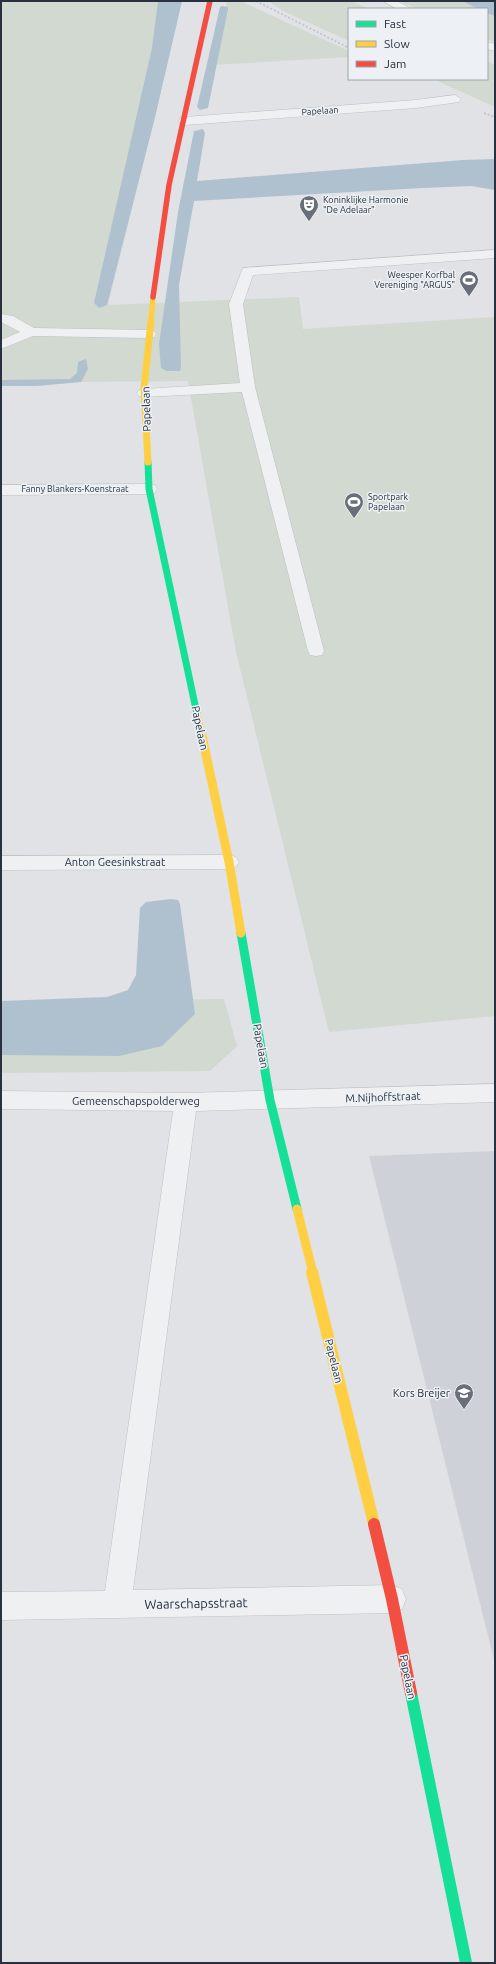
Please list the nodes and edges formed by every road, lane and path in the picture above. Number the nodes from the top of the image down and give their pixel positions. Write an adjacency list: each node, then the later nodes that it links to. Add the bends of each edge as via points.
1 (210, 1): 7 (street, Papelaan)
2 (256, 1): 5 (path)
3 (388, 1): 4 (lane)
4 (404, 8)
5 (348, 47)
6 (455, 99): 7 (street, Papelaan)
7 (185, 121): 11 (street, Papelaan, via 159,248)
8 (495, 254): 13 (lane, via 248,271 236,304)
9 (1, 318): 10 (lane, via 8,319)
10 (31, 332): 11 (lane); 12 (lane)
11 (149, 334): 14 (street, Papelaan)
12 (1, 345)
13 (248, 387): 14 (lane); 17 (lane)
14 (144, 394): 15 (street, Papelaan)
15 (150, 489): 16 (street, Fanny Blankers-Koenstraat); 18 (street, Papelaan)
16 (1, 490)
17 (316, 651)
18 (229, 862): 19 (street, Anton Geesinkstraat); 22 (street, Papelaan)
19 (1, 863)
20 (495, 1093): 22 (street, M.Nijhoffstraat)
21 (1, 1100): 23 (street, Gemeenschapspolderweg)
22 (270, 1100): 23 (street, Gemeenschapspolderweg); 24 (street, Papelaan)
23 (186, 1102): 25 (street)
24 (392, 1598): 25 (street, Waarschapsstraat); 27 (street, Papelaan)
25 (118, 1604): 26 (street, Waarschapsstraat)
26 (1, 1606)
27 (466, 1963)

